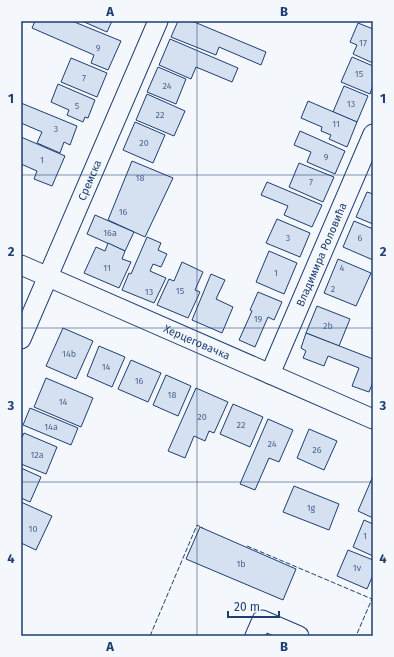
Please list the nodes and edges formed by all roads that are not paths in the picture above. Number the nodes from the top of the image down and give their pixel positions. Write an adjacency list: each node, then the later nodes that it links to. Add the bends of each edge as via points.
1 (158, 21): 4 (street, Сремска)
2 (373, 134): 6 (street, Владимира Роловића)
3 (21, 265): 4 (street, Херцеговачка)
4 (48, 277): 5 (street, Сремска); 6 (street, Херцеговачка)
5 (21, 339)
6 (270, 374): 7 (street, Херцеговачка)
7 (373, 419)
8 (255, 636): 9 (street, via 262,620)
9 (299, 636)

